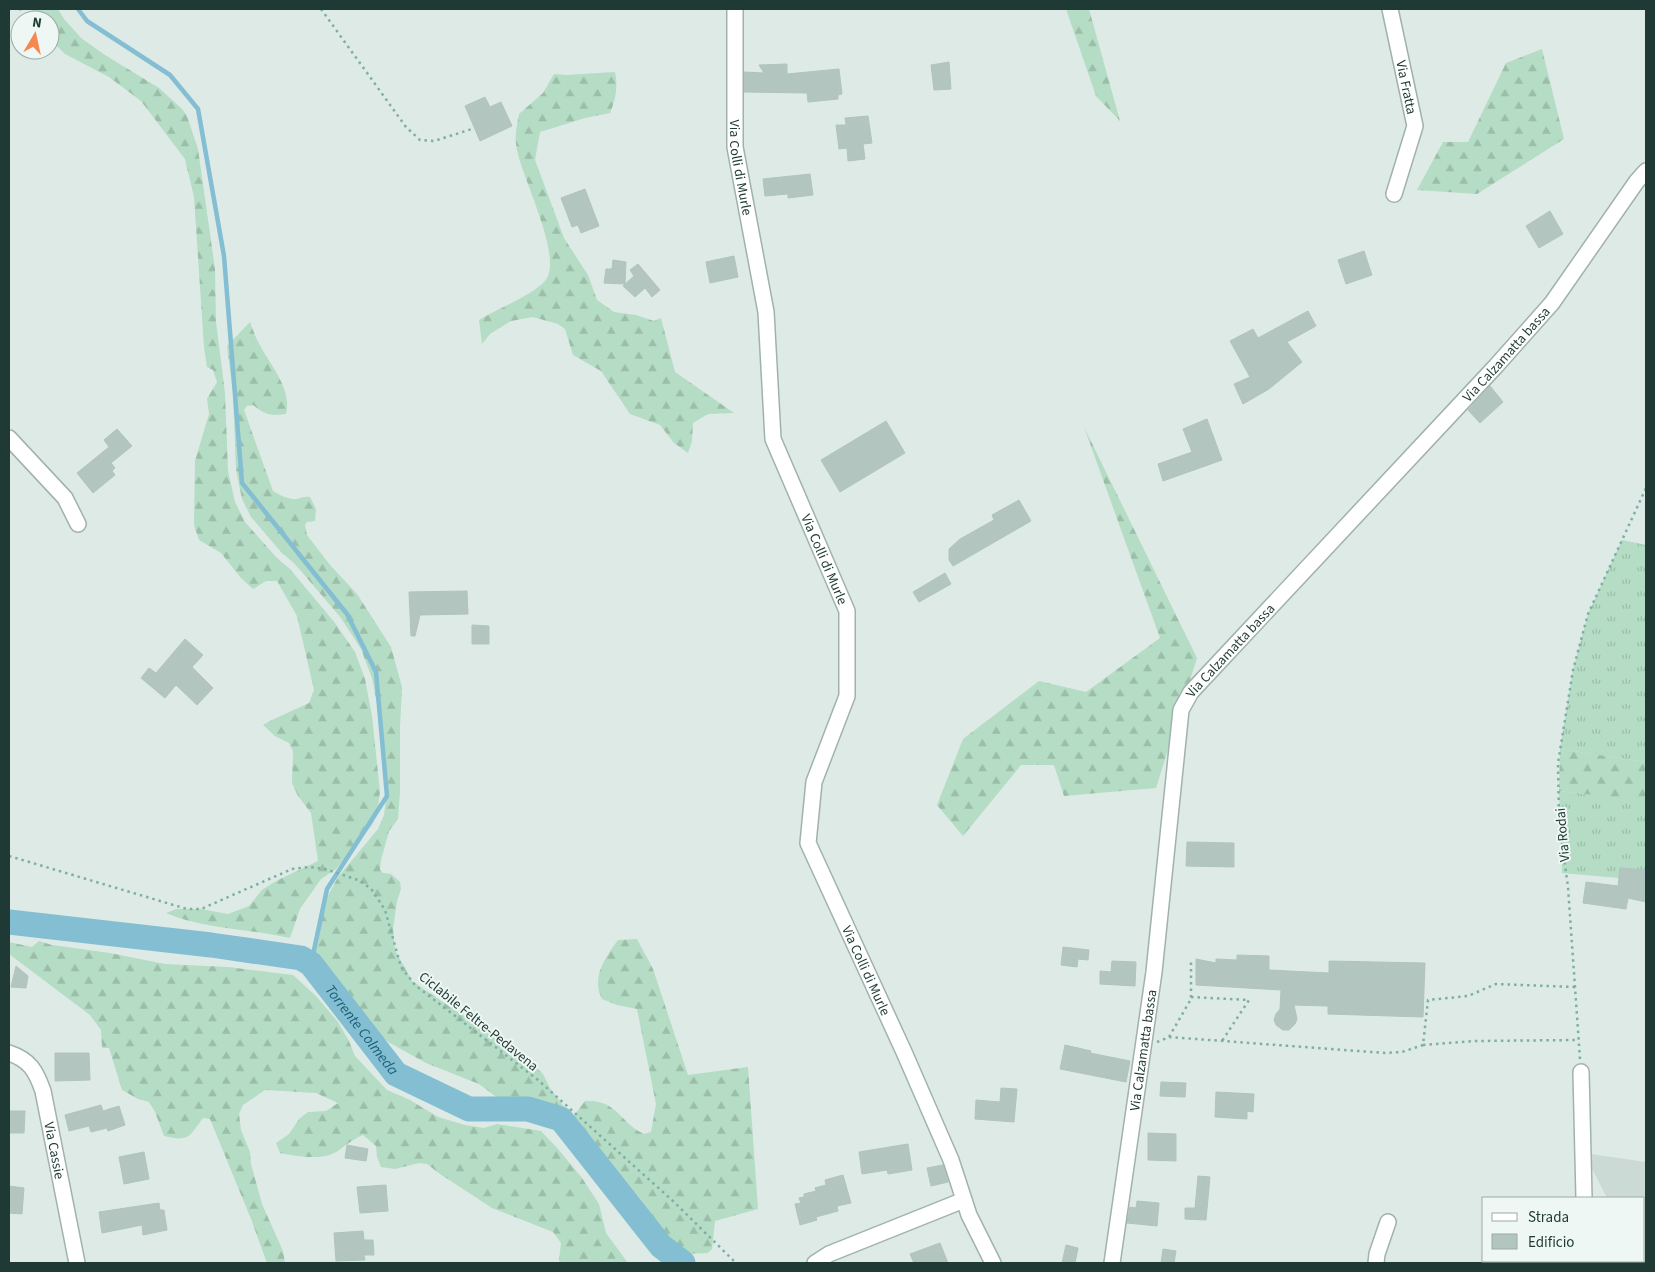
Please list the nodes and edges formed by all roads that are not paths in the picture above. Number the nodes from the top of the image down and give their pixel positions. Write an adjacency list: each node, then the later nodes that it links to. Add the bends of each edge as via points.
1 (734, 9): 10 (street, Via Colli di Murle, via 734,147 766,312 773,439 847,611 847,696 814,782 808,843 912,1070 951,1160)
2 (1390, 9): 4 (street, Via Fratta, via 1415,126)
3 (1646, 171): 15 (street, Via Calzamatta bassa, via 1552,303 1191,692 1181,710 1154,972)
4 (1394, 194)
5 (9, 438): 6 (street, via 65,498)
6 (78, 524)
7 (9, 1053): 12 (street, Via Cassie, via 33,1068 43,1091)
8 (1581, 1072): 9 (street)
9 (1584, 1197)
10 (964, 1200): 13 (street, via 829,1254); 14 (street, Via Colli di Murle)
11 (1388, 1222): 16 (street)
12 (77, 1263)
13 (815, 1263)
14 (993, 1263)
15 (1112, 1263)
16 (1376, 1263)

